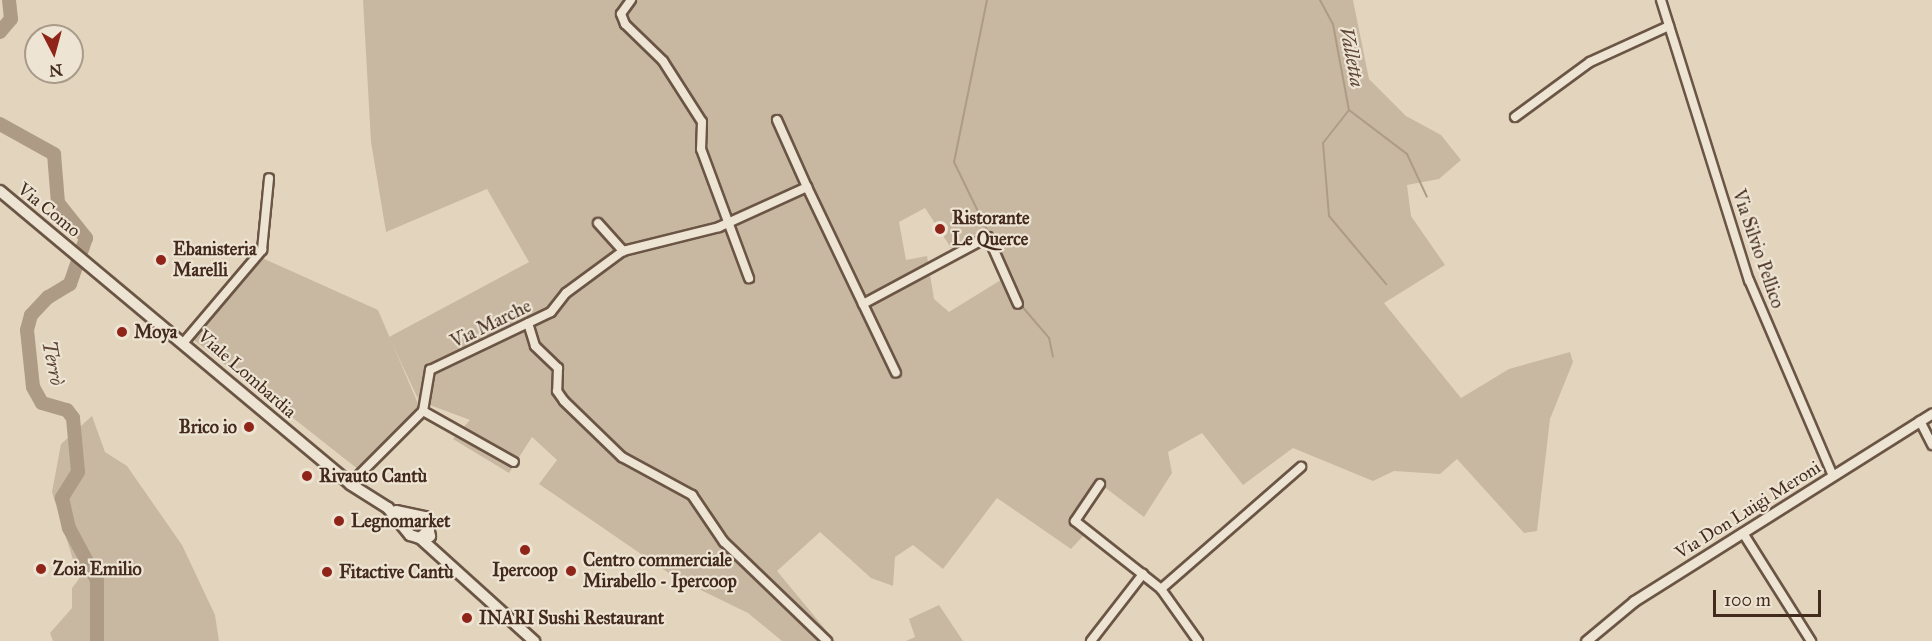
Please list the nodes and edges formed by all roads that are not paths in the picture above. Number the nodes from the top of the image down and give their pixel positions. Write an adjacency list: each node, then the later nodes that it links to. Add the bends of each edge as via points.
1 (631, 0): 9 (street, via 621,14 625,24 663,61 702,122 701,149)
2 (1661, 0): 3 (street, Via Silvio Pellico)
3 (1669, 26): 4 (street, via 1590,62); 25 (street, Via Silvio Pellico, via 1749,280)
4 (1515, 117)
5 (777, 120): 7 (street)
6 (269, 178): 17 (street, via 262,250)
7 (807, 187): 9 (street, Via Marche); 14 (street)
8 (0, 191): 12 (main road, Via Como)
9 (728, 222): 11 (street, Via Marche); 13 (street)
10 (598, 223): 11 (street)
11 (623, 251): 16 (street, Via Marche, via 566,293 551,312)
12 (86, 262): 17 (main road, Viale Lombardia)
13 (749, 278)
14 (863, 304): 15 (street, via 988,237); 18 (street)
15 (1018, 304)
16 (528, 323): 19 (street, Via Marche, via 429,370); 36 (street, via 535,346 558,368 557,391 564,401 622,457 692,495 724,542)
17 (183, 342): 26 (main road, Viale Lombardia)
18 (896, 373)
19 (423, 411): 23 (street); 26 (street)
20 (1932, 413): 21 (street, Via Don Luigi Meroni)
21 (1920, 421): 22 (street); 25 (street, Via Don Luigi Meroni)
22 (1932, 445)
23 (514, 462)
24 (1301, 467): 34 (street)
25 (1833, 476): 30 (street, Via Don Luigi Meroni)
26 (350, 484): 28 (main road, Viale Lombardia)
27 (1100, 484): 33 (street, via 1075,520)
28 (409, 521): 29 (main road, via 425,517); 31 (main road, via 410,535)
29 (429, 530): 31 (main road); 32 (main road)
30 (1743, 532): 39 (street, Via Don Luigi Meroni, via 1634,601); 40 (street)
31 (420, 538): 32 (main road)
32 (436, 552): 35 (main road)
33 (1143, 574): 34 (street); 37 (street)
34 (1161, 589): 38 (street)
35 (534, 641)
36 (827, 641)
37 (1091, 641)
38 (1198, 641)
39 (1587, 641)
40 (1811, 641)

